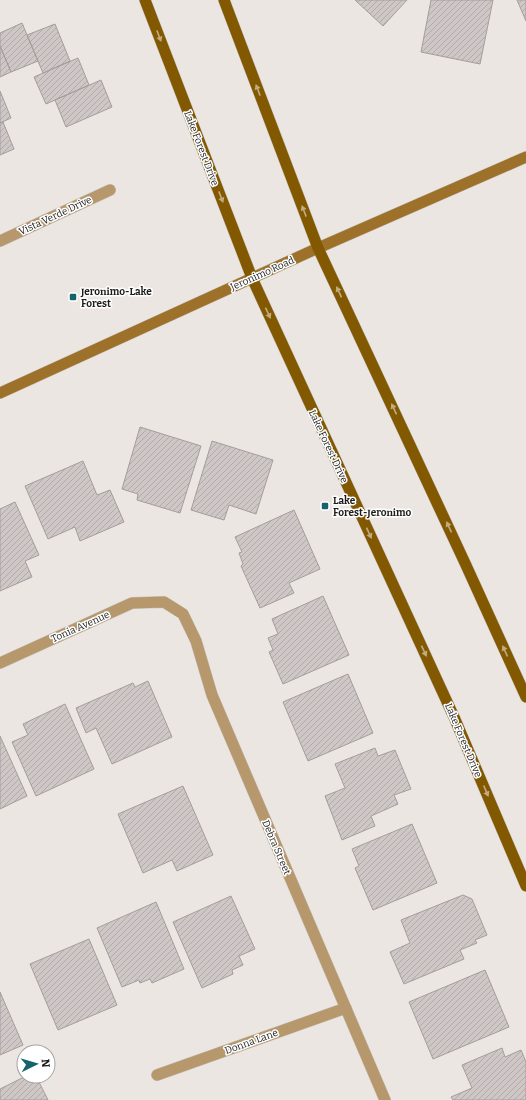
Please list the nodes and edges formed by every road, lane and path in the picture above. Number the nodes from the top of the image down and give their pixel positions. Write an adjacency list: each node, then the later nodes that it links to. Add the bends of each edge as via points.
1 (145, 0): 7 (main road, Lake Forest Drive, one-way to 7)
2 (224, 0): 6 (main road, one-way to 2)
3 (526, 157): 6 (main road, Jeronimo Road)
4 (110, 190): 5 (street, Vista Verde Drive)
5 (0, 241)
6 (318, 248): 7 (main road, Jeronimo Road); 11 (main road, one-way to 6)
7 (252, 278): 8 (main road, Jeronimo Road); 12 (main road, Lake Forest Drive, one-way to 12, via 454,717)
8 (0, 393)
9 (164, 602): 10 (street, Tonia Avenue, via 132,603); 13 (street, Debra Street, via 183,614 196,641 212,695)
10 (0, 663)
11 (526, 697)
12 (526, 886)
13 (346, 1008): 14 (street, Donna Lane); 15 (street, Debra Street)
14 (157, 1075)
15 (385, 1100)

